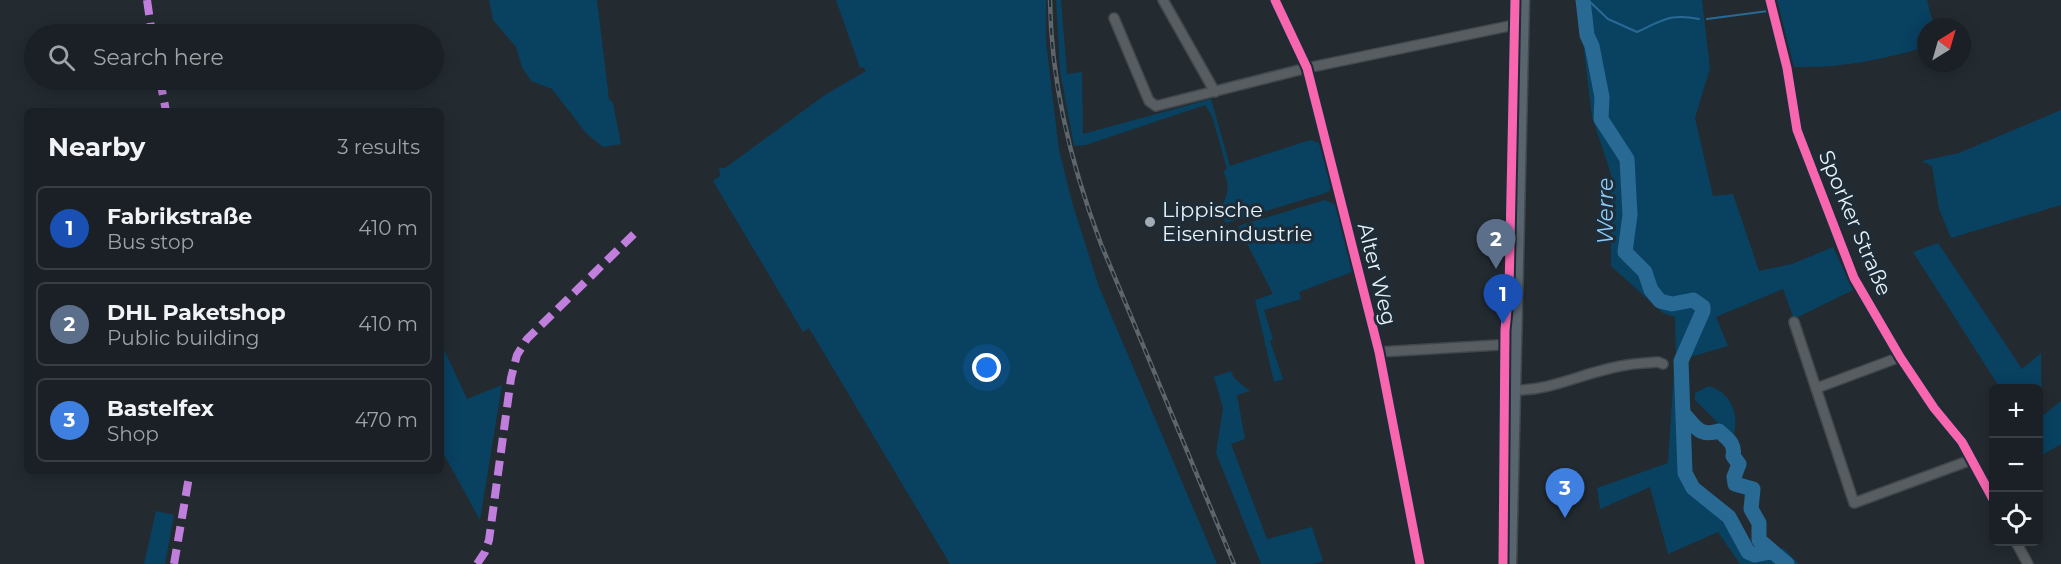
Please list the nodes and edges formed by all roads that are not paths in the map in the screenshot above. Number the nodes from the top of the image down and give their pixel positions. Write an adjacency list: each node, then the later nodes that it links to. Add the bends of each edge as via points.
1 (1163, 0): 8 (street)
2 (1275, 0): 7 (street, Alter Weg)
3 (1523, 0): 6 (main road)
4 (1770, 0): 12 (street, Sporker Straße, via 1797,130 1808,161 1854,278)
5 (1114, 18): 8 (street, via 1152,105)
6 (1523, 26): 7 (street); 10 (main road)
7 (1307, 68): 8 (street); 11 (street, Alter Weg)
8 (1215, 92)
9 (1794, 322): 14 (street)
10 (1515, 344): 11 (street); 15 (main road)
11 (1378, 352): 19 (street, Alter Weg)
12 (1900, 357): 14 (street); 16 (street, Sporker Straße)
13 (1663, 364): 15 (street, via 1619,366)
14 (1817, 388): 16 (street, via 1854,503)
15 (1515, 390): 20 (main road)
16 (1971, 460): 17 (street, Sporker Straße)
17 (1989, 492)
18 (2018, 546): 21 (street)
19 (1420, 564)
20 (1510, 564)
21 (2028, 564)

